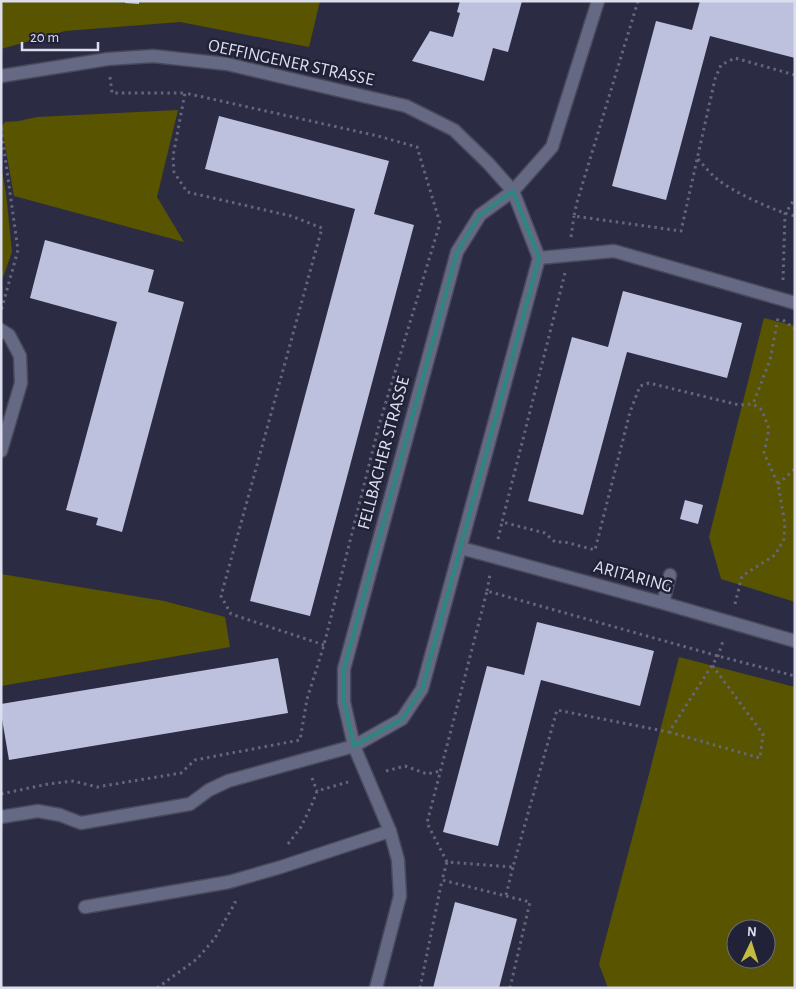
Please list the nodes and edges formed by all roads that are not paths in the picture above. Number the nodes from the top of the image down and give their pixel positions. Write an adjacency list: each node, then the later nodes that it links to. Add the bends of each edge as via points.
1 (598, 1): 3 (street, FELLBACHER STRASSE, via 552,148)
2 (1, 76): 3 (street, OEFFINGENER STRASSE, via 108,59 153,56 227,64 406,106 454,130)
3 (512, 191): 4 (street); 12 (street, FELLBACHER STRASSE, via 480,215 457,252 344,669 344,702)
4 (539, 258): 5 (street, via 614,251); 8 (street)
5 (795, 302)
6 (1, 330): 7 (street, via 9,335 20,356 21,383)
7 (1, 451)
8 (460, 548): 10 (street, ARITARING); 12 (street, via 422,689 402,719)
9 (670, 576): 10 (street)
10 (662, 604): 11 (street, ARITARING)
11 (795, 642)
12 (354, 746): 13 (street, via 228,781 190,804 81,823 38,811); 14 (street, FELLBACHER STRASSE)
13 (1, 817)
14 (390, 831): 15 (street, via 234,881); 16 (street, FELLBACHER STRASSE, via 398,860 400,896)
15 (85, 907)
16 (376, 988)

